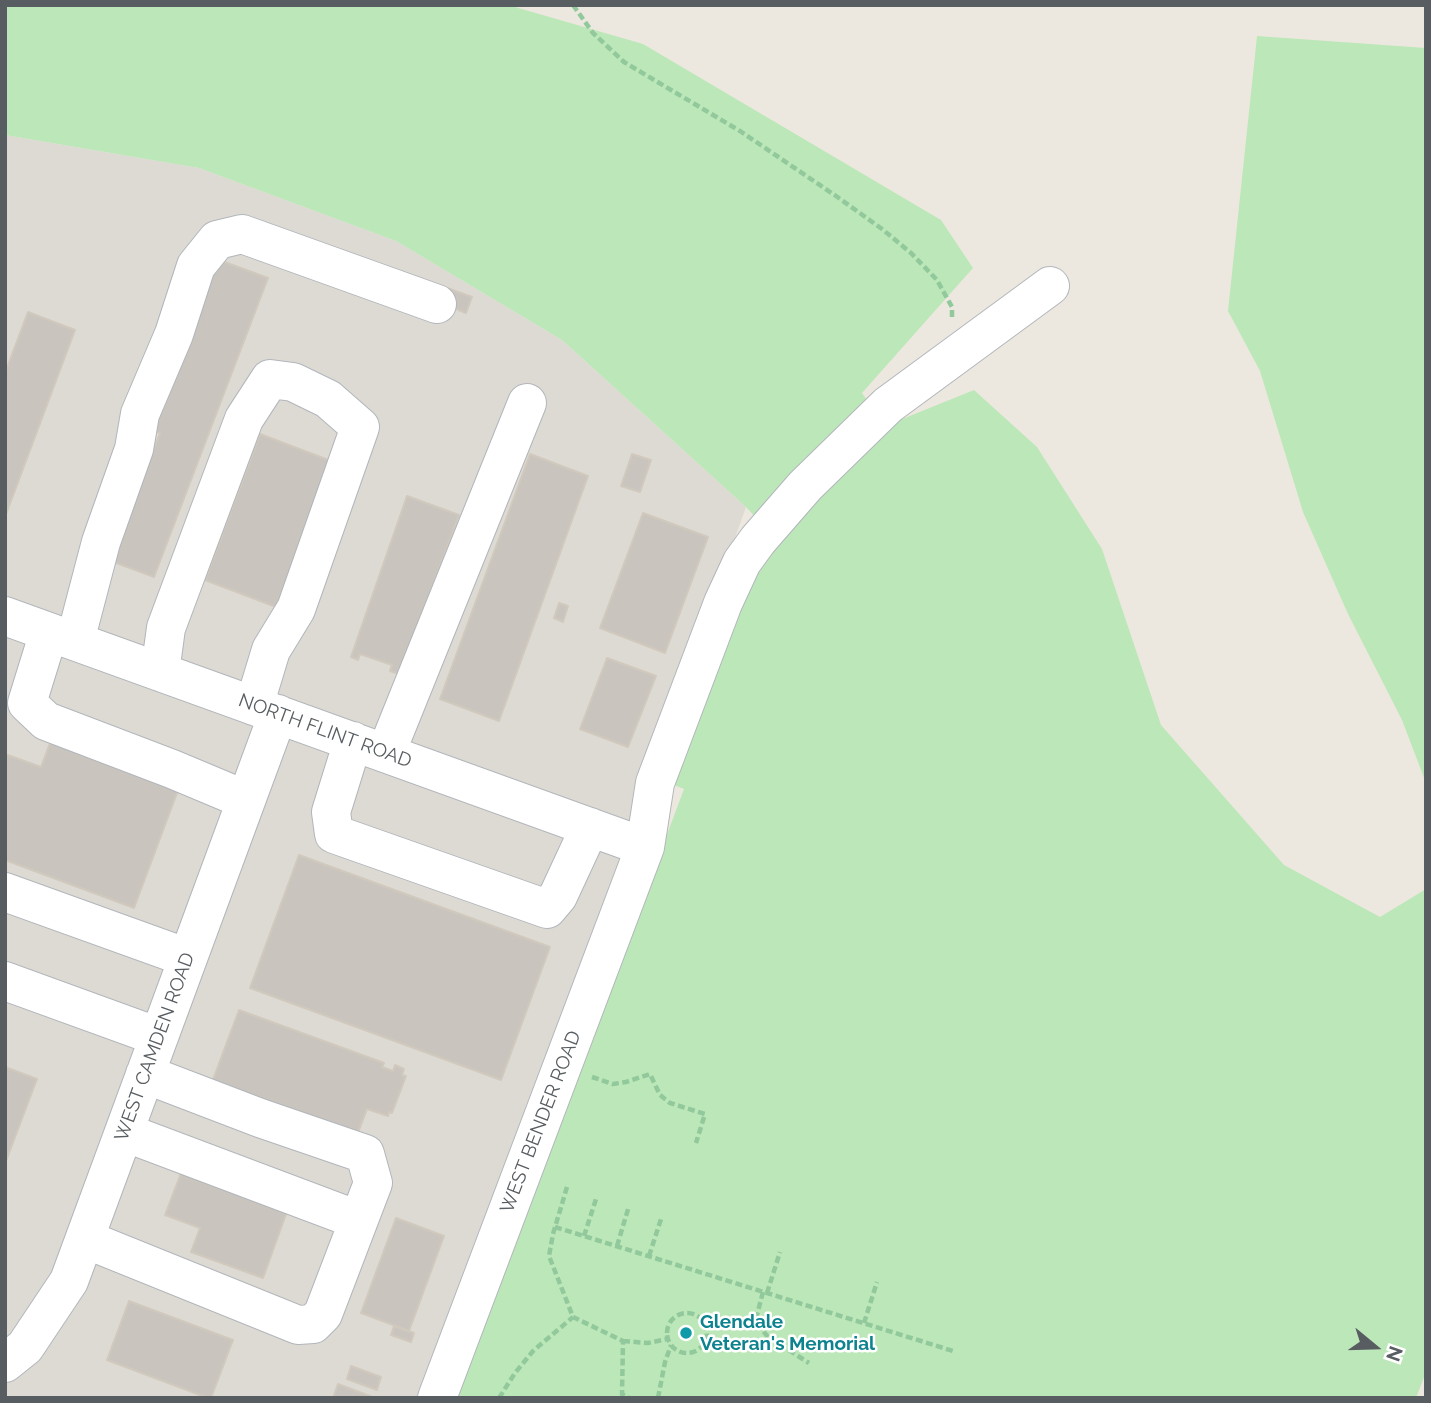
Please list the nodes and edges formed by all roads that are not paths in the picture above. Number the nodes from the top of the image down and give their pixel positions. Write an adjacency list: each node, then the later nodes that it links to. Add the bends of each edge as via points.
1 (1050, 286): 11 (street, WEST BENDER ROAD, via 888,405 806,486 742,562 655,783)
2 (437, 304): 5 (street, via 242,234 217,240 196,266 140,414 134,449 101,542)
3 (527, 403): 8 (street)
4 (5, 616): 5 (street, NORTH FLINT ROAD)
5 (62, 637): 6 (street, NORTH FLINT ROAD); 9 (street, via 27,703 46,721)
6 (160, 671): 7 (street, NORTH FLINT ROAD); 7 (street, WEST CAMDEN ROAD, via 166,628 244,419 270,379 293,382 328,399 360,426 296,609 271,650)
7 (266, 710): 8 (street, NORTH FLINT ROAD); 9 (street, WEST CAMDEN ROAD)
8 (370, 747): 10 (street, NORTH FLINT ROAD); 10 (street, via 331,811 334,834 547,909 558,896)
9 (231, 794): 13 (street, WEST CAMDEN ROAD)
10 (590, 827): 11 (street, NORTH FLINT ROAD)
11 (645, 846): 21 (street, WEST BENDER ROAD)
12 (5, 891): 13 (street)
13 (188, 958): 15 (street, WEST CAMDEN ROAD)
14 (5, 981): 15 (street)
15 (159, 1037): 16 (street, WEST CAMDEN ROAD)
16 (145, 1074): 17 (street, WEST CAMDEN ROAD); 18 (street, via 365,1154 373,1183)
17 (124, 1132): 18 (street); 19 (street, WEST CAMDEN ROAD)
18 (350, 1219): 19 (street, via 323,1314 313,1324 298,1325)
19 (85, 1239): 20 (street, WEST CAMDEN ROAD, via 69,1281 26,1347)
20 (5, 1363)
21 (437, 1398)

